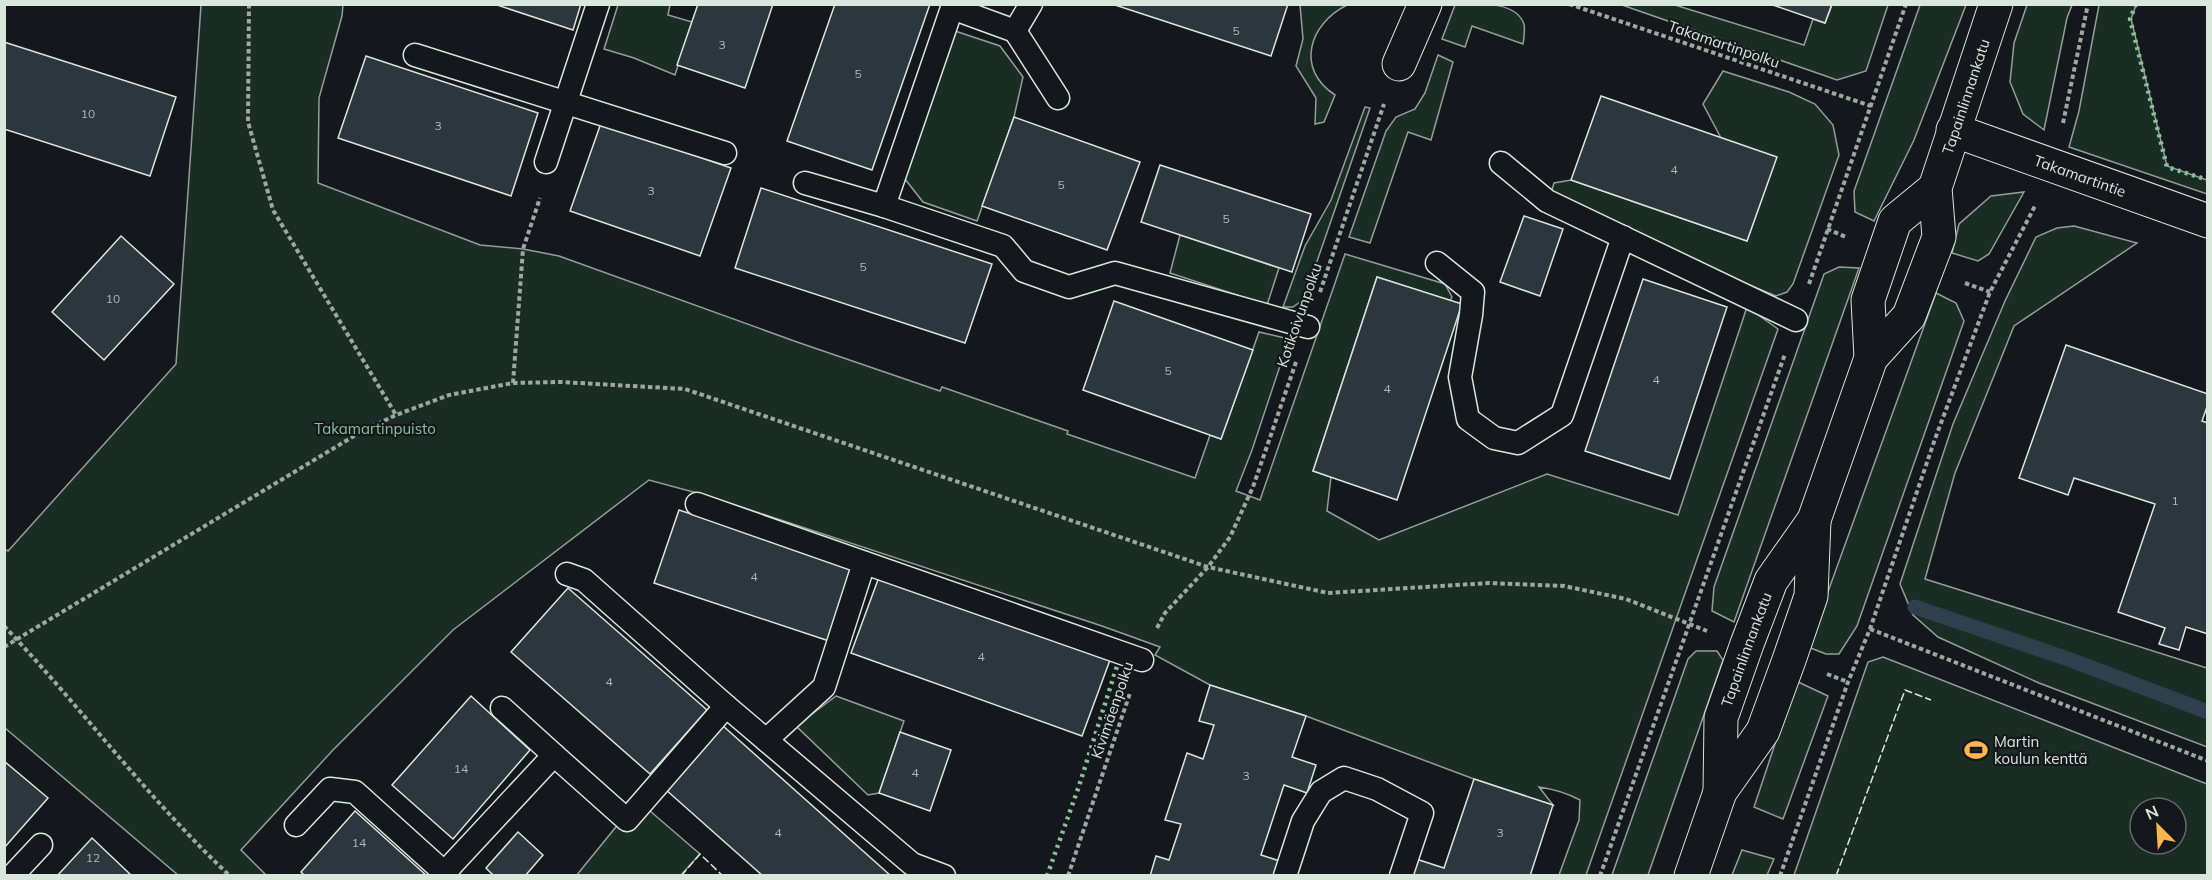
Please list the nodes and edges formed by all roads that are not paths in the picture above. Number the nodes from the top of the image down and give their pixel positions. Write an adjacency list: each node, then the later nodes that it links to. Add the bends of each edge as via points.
1 (598, 4): 9 (lane)
2 (1031, 4): 5 (lane)
3 (1425, 4): 7 (street)
4 (1996, 4): 10 (street, Tapainlinnankatu)
5 (1015, 31): 8 (lane); 16 (lane, via 952,8)
6 (415, 55): 9 (lane)
7 (1399, 64)
8 (1058, 98)
9 (565, 102): 11 (lane); 12 (lane)
10 (1953, 130): 15 (street, Tapainlinnankatu); 17 (street, Takamartintie)
11 (725, 153)
12 (546, 162)
13 (1501, 163): 18 (lane, via 1547,201)
14 (805, 183): 16 (lane)
15 (1935, 188): 22 (street, Tapainlinnankatu, via 1939,237 1908,316); 22 (street, Tapainlinnankatu, via 1895,221 1868,300)
16 (884, 206): 21 (lane, via 1003,246 1024,271 1069,287 1115,273)
17 (2208, 221)
18 (1623, 237): 19 (lane, via 1562,416 1518,442 1494,438 1468,418 1460,377 1473,292); 20 (lane)
19 (1437, 263)
20 (1796, 320)
21 (1308, 327)
22 (1871, 358): 24 (street, Tapainlinnankatu)
23 (697, 504): 25 (lane)
24 (1814, 520): 32 (street, Tapainlinnankatu, via 1811,596 1763,731); 32 (street, Tapainlinnankatu, via 1771,581 1743,654 1721,718)
25 (864, 563): 27 (lane); 30 (lane, via 824,687)
26 (567, 574): 28 (lane, via 584,580)
27 (1142, 660)
28 (726, 706): 30 (lane); 31 (lane, via 627,819)
29 (502, 708): 31 (lane)
30 (766, 740): 37 (lane, via 912,864)
31 (554, 755): 35 (lane)
32 (1720, 792): 40 (street, Tapainlinnankatu)
33 (297, 825): 35 (lane, via 330,789 355,792)
34 (41, 845): 36 (lane)
35 (446, 874)
36 (12, 876)
37 (944, 876)
38 (1285, 876): 39 (lane, via 1303,821 1321,792 1344,778 1377,789 1422,813)
39 (1401, 876)
40 (1690, 876)

